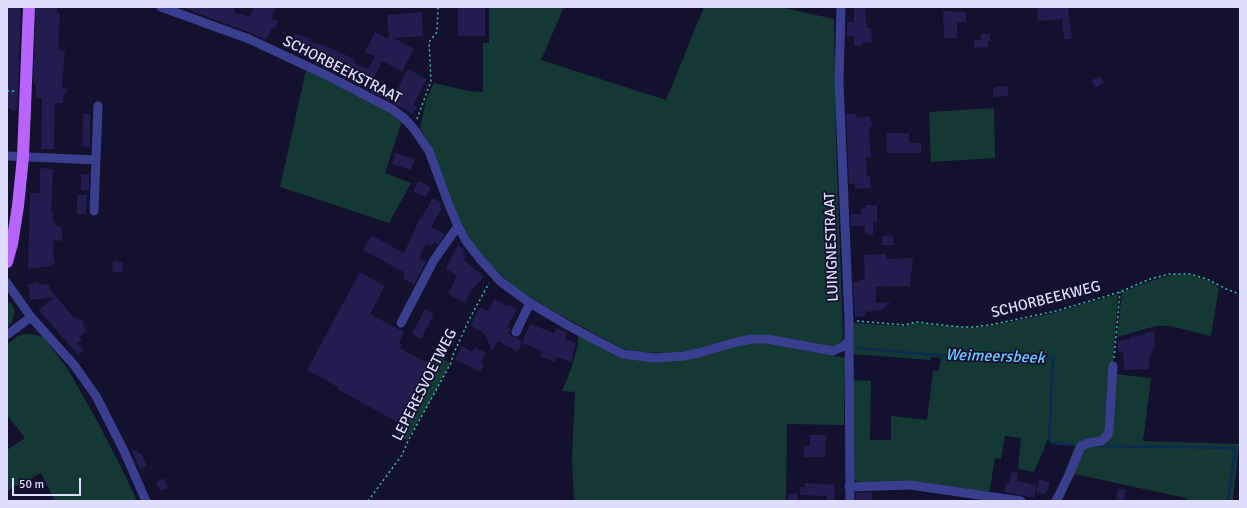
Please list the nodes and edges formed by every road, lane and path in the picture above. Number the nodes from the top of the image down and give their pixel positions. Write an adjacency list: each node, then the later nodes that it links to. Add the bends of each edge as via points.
1 (29, 7): 8 (main road)
2 (161, 7): 6 (street, SCHORBEEKSTRAAT, via 249,39 328,76 392,109)
3 (438, 7): 6 (path, via 437,32 429,42 431,81)
4 (841, 7): 19 (street, LUINGNESTRAAT, via 839,82)
5 (98, 106): 9 (street)
6 (414, 128): 11 (street, SCHORBEEKSTRAAT, via 429,151)
7 (7, 156): 8 (street)
8 (23, 157): 9 (street); 12 (main road, via 16,226)
9 (96, 160): 10 (street)
10 (94, 211)
11 (458, 226): 13 (street, SCHORBEEKSTRAAT, via 472,250); 20 (street, via 434,260)
12 (7, 262)
13 (496, 275): 17 (street, SCHORBEEKSTRAAT, via 500,281); 27 (path, LEPERESVOETWEG, via 470,318 452,361 402,455)
14 (7, 283): 18 (street)
15 (1120, 292): 16 (path, SCHORBEEKWEG, via 1169,274 1189,274); 19 (path, SCHORBEEKWEG, via 1056,311 974,327 916,322 905,325); 24 (path)
16 (1240, 294)
17 (530, 303): 21 (street); 23 (street, SCHORBEEKSTRAAT, via 607,346 623,354 636,356 684,356 752,339 767,339 833,351 844,346)
18 (32, 317): 22 (street); 26 (street, via 74,364 96,396)
19 (849, 321): 23 (street, LUINGNESTRAAT)
20 (401, 323)
21 (516, 332)
22 (7, 335)
23 (849, 340): 25 (street, LUINGNESTRAAT)
24 (1113, 366): 30 (street, via 1107,436 1102,441 1081,446)
25 (849, 487): 28 (street, LUINGNESTRAAT); 29 (street, via 910,485)
26 (146, 501)
27 (368, 501)
28 (850, 501)
29 (1021, 501)
30 (1056, 501)

